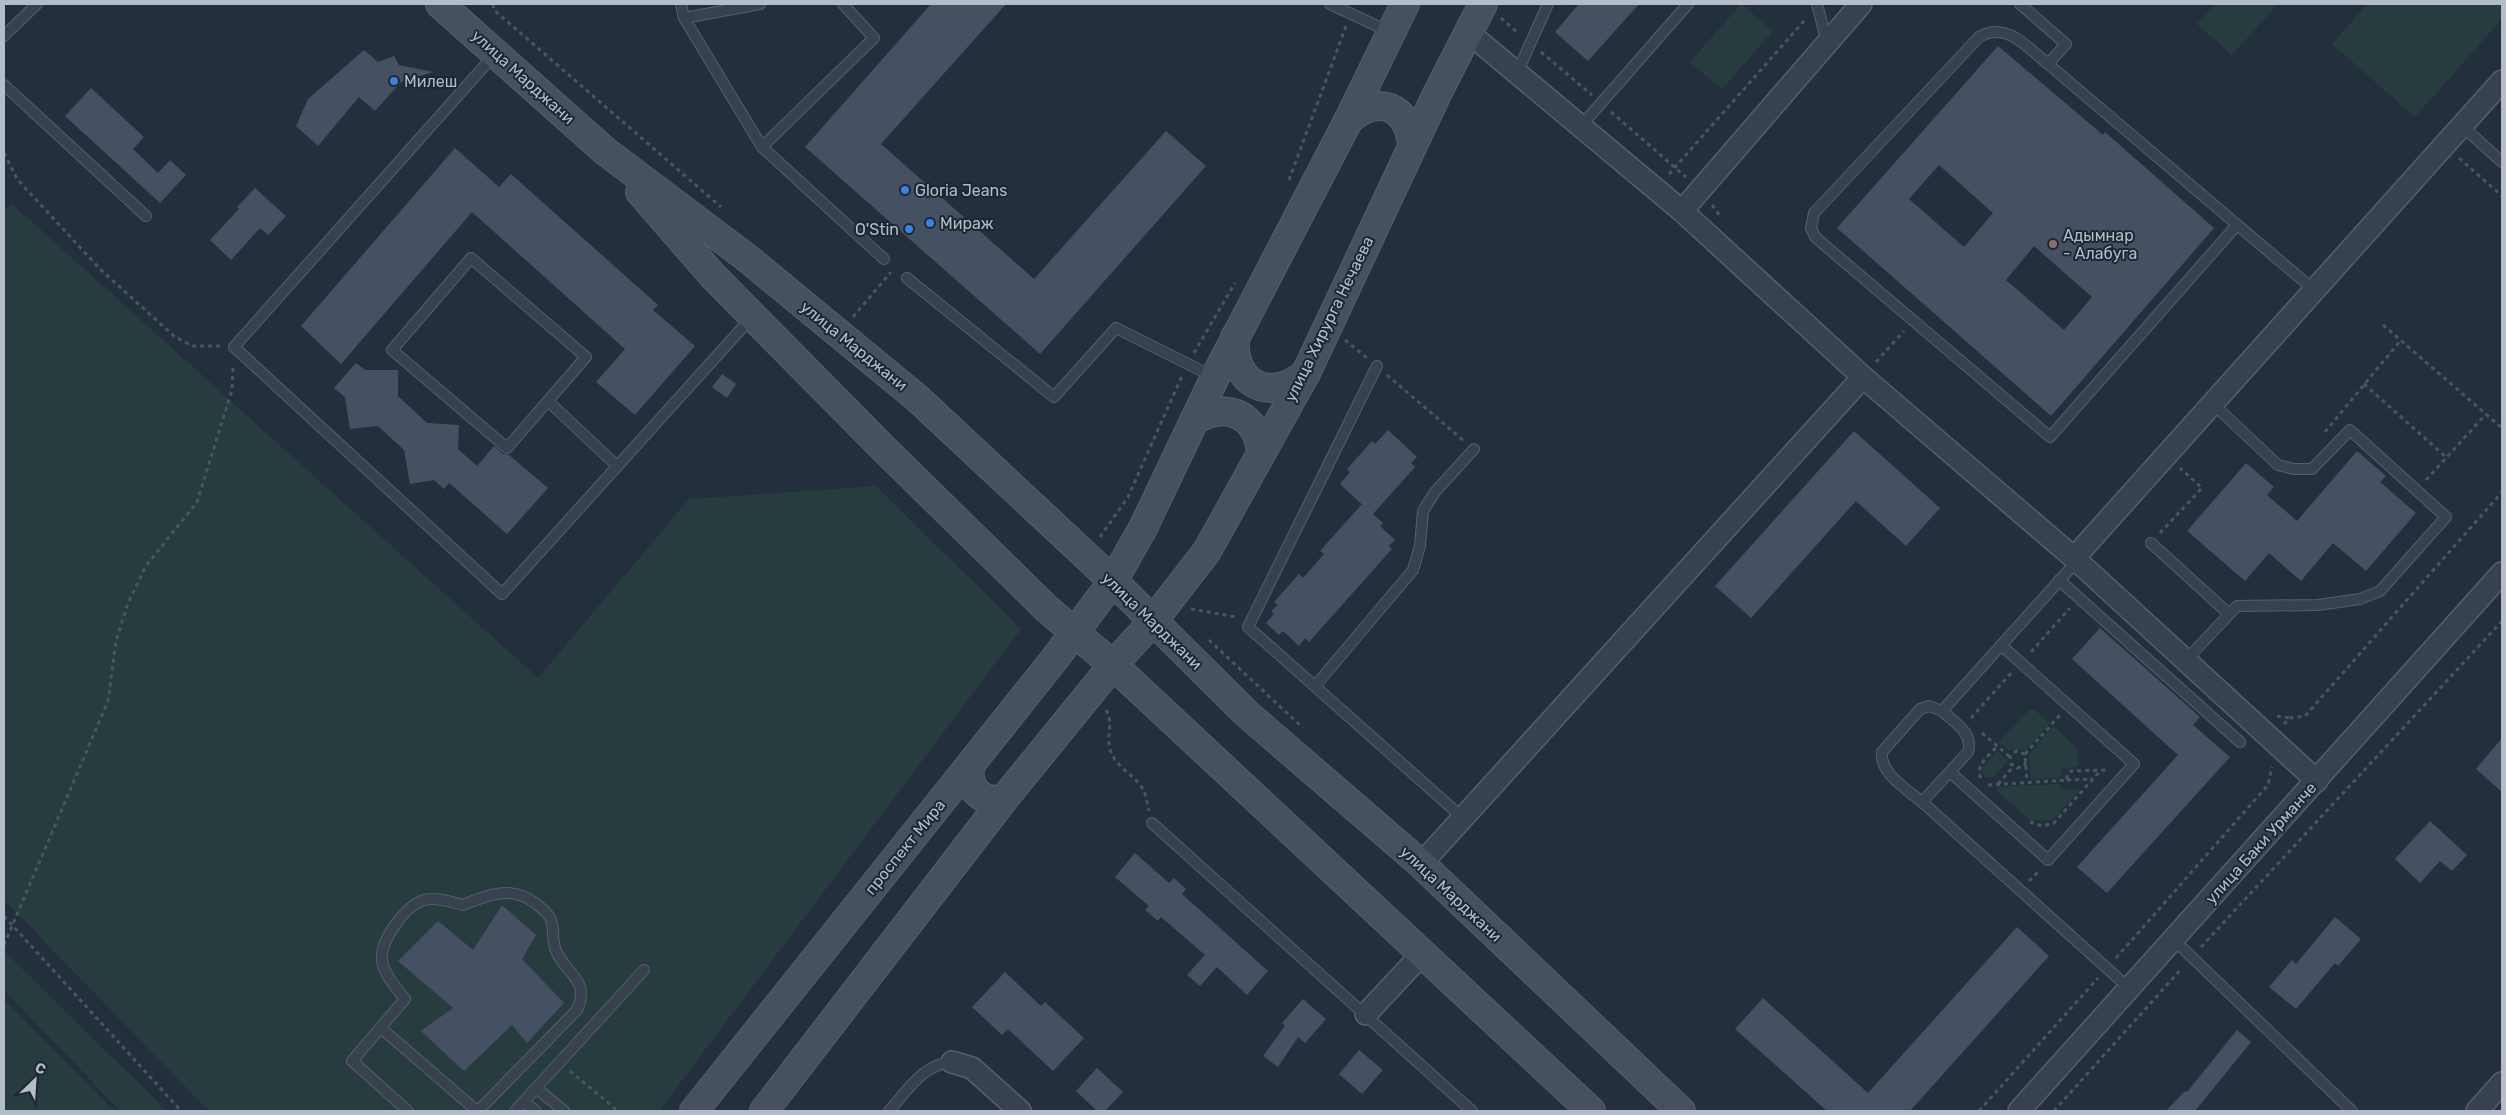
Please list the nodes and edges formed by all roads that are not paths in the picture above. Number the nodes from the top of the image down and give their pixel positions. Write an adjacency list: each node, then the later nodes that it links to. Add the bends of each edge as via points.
1 (37, 4): 17 (lane)
2 (440, 4): 19 (street, улица Марджани)
3 (681, 4): 14 (lane)
4 (760, 4): 14 (lane)
5 (844, 4): 27 (lane, via 874,38)
6 (1330, 4): 15 (lane)
7 (1405, 4): 15 (street)
8 (1548, 4): 21 (lane)
9 (1688, 4): 25 (lane)
10 (1861, 4): 18 (street)
11 (2020, 4): 20 (lane, via 2066,44)
12 (1817, 5): 18 (lane)
13 (1490, 9): 16 (street, улица Хирурга Нечаева)
14 (684, 18): 27 (lane)
15 (1391, 32): 24 (street)
16 (1469, 33): 21 (street); 28 (street, улица Хирурга Нечаева)
17 (4, 36)
18 (1827, 43): 31 (street)
19 (496, 54): 29 (street, улица Марджани); 48 (lane, via 234,347 502,594)
20 (2048, 64): 33 (lane); 33 (lane, via 2014,36 2000,30 1988,31 1979,37 1814,213 1811,228 1815,237 2050,437)
21 (1517, 73): 25 (street)
22 (2502, 81): 26 (street)
23 (4, 84): 32 (lane)
24 (1348, 121): 28 (street, via 1360,110 1375,106 1390,108 1403,117 1411,131); 38 (street)
25 (1581, 126): 31 (street)
26 (2462, 126): 30 (lane); 36 (street)
27 (762, 146): 34 (lane)
28 (1412, 146): 40 (street, улица Хирурга Нечаева)
29 (605, 151): 37 (street, улица Марджани, via 713,276); 53 (street, улица Марджани, via 747,258 918,398)
30 (2502, 162)
31 (1682, 211): 42 (street)
32 (146, 216)
33 (2237, 225): 36 (lane)
34 (884, 259)
35 (907, 278): 41 (lane, via 1054,397 1116,328)
36 (2314, 290): 44 (street)
37 (753, 316): 48 (lane); 56 (street, улица Марджани, via 1025,588)
38 (1235, 337): 40 (street, via 1234,353 1239,368 1249,380 1263,387 1279,388 1294,383); 41 (street)
39 (1377, 366): 60 (lane, via 1248,627)
40 (1306, 373): 47 (street, улица Хирурга Нечаева)
41 (1215, 377): 45 (street)
42 (1862, 377): 50 (street); 68 (street)
43 (548, 401): 43 (lane, via 586,357 471,258 392,350 507,448); 48 (lane)
44 (2212, 403): 50 (street); 54 (lane, via 2278,465 2294,469 2312,468 2350,430 2446,517 2380,592 2360,599 2318,605 2237,606)
45 (1194, 421): 47 (street, via 1215,411 1238,415 1255,430 1260,441); 53 (street, via 1143,528)
46 (1474, 449): 60 (lane, via 1423,510 1420,546 1413,570)
47 (1260, 453): 55 (street, улица Хирурга Нечаева, via 1207,551)
48 (617, 466)
49 (2151, 543): 54 (lane)
50 (2075, 559): 52 (lane); 58 (street)
51 (2502, 573): 65 (street, улица Баки Урманче)
52 (2059, 580): 57 (lane); 62 (lane)
53 (1113, 581): 55 (street, улица Марджани); 56 (street, проспект Мира)
54 (2228, 612): 58 (lane)
55 (1153, 621): 59 (street); 70 (street, улица Марджани, via 1246,714)
56 (1076, 632): 59 (street, улица Марджани); 63 (street, проспект Мира)
57 (2001, 645): 61 (lane); 64 (lane, via 2134,764 2048,860)
58 (2186, 660): 65 (street)
59 (1113, 665): 66 (street); 72 (street, улица Марджани)
60 (1315, 686): 68 (lane)
61 (1942, 711): 64 (lane, via 1965,731 1970,741 1968,752); 67 (lane, via 1929,706 1920,708 1882,752 1882,764)
62 (2240, 742)
63 (970, 767): 66 (street, via 970,781 977,794 990,800); 86 (street, проспект Мира)
64 (1950, 772): 67 (lane)
65 (2318, 781): 71 (street, улица Баки Урманче)
66 (1004, 799): 87 (street)
67 (1922, 802): 74 (lane)
68 (1464, 818): 70 (street)
69 (1152, 823): 75 (lane)
70 (1421, 864): 92 (street, улица Марджани)
71 (2174, 940): 74 (street, улица Баки Урманче); 94 (lane)
72 (1424, 954): 75 (street); 91 (street, улица Марджани)
73 (644, 970): 79 (lane)
74 (2130, 988): 93 (street, улица Баки Урманче)
75 (1366, 1014): 90 (lane)
76 (381, 1028): 81 (lane, via 352,1062); 82 (lane); 82 (lane, via 405,1000 386,973 382,958 386,938 400,919 422,901 445,900 463,905 489,894 511,893 531,900 544,910 550,918 553,944 579,984 581,999 577,1010)
77 (952, 1062): 88 (lane, via 926,1070); 89 (street, via 972,1068)
78 (2502, 1083): 95 (street)
79 (536, 1088): 80 (lane); 85 (lane)
80 (524, 1102): 83 (lane); 84 (lane)
81 (408, 1111)
82 (478, 1111)
83 (515, 1111)
84 (536, 1111)
85 (564, 1111)
86 (694, 1111)
87 (764, 1111)
88 (889, 1111)
89 (1020, 1111)
90 (1472, 1111)
91 (1591, 1111)
92 (1681, 1111)
93 (2019, 1111)
94 (2352, 1111)
95 (2477, 1111)

